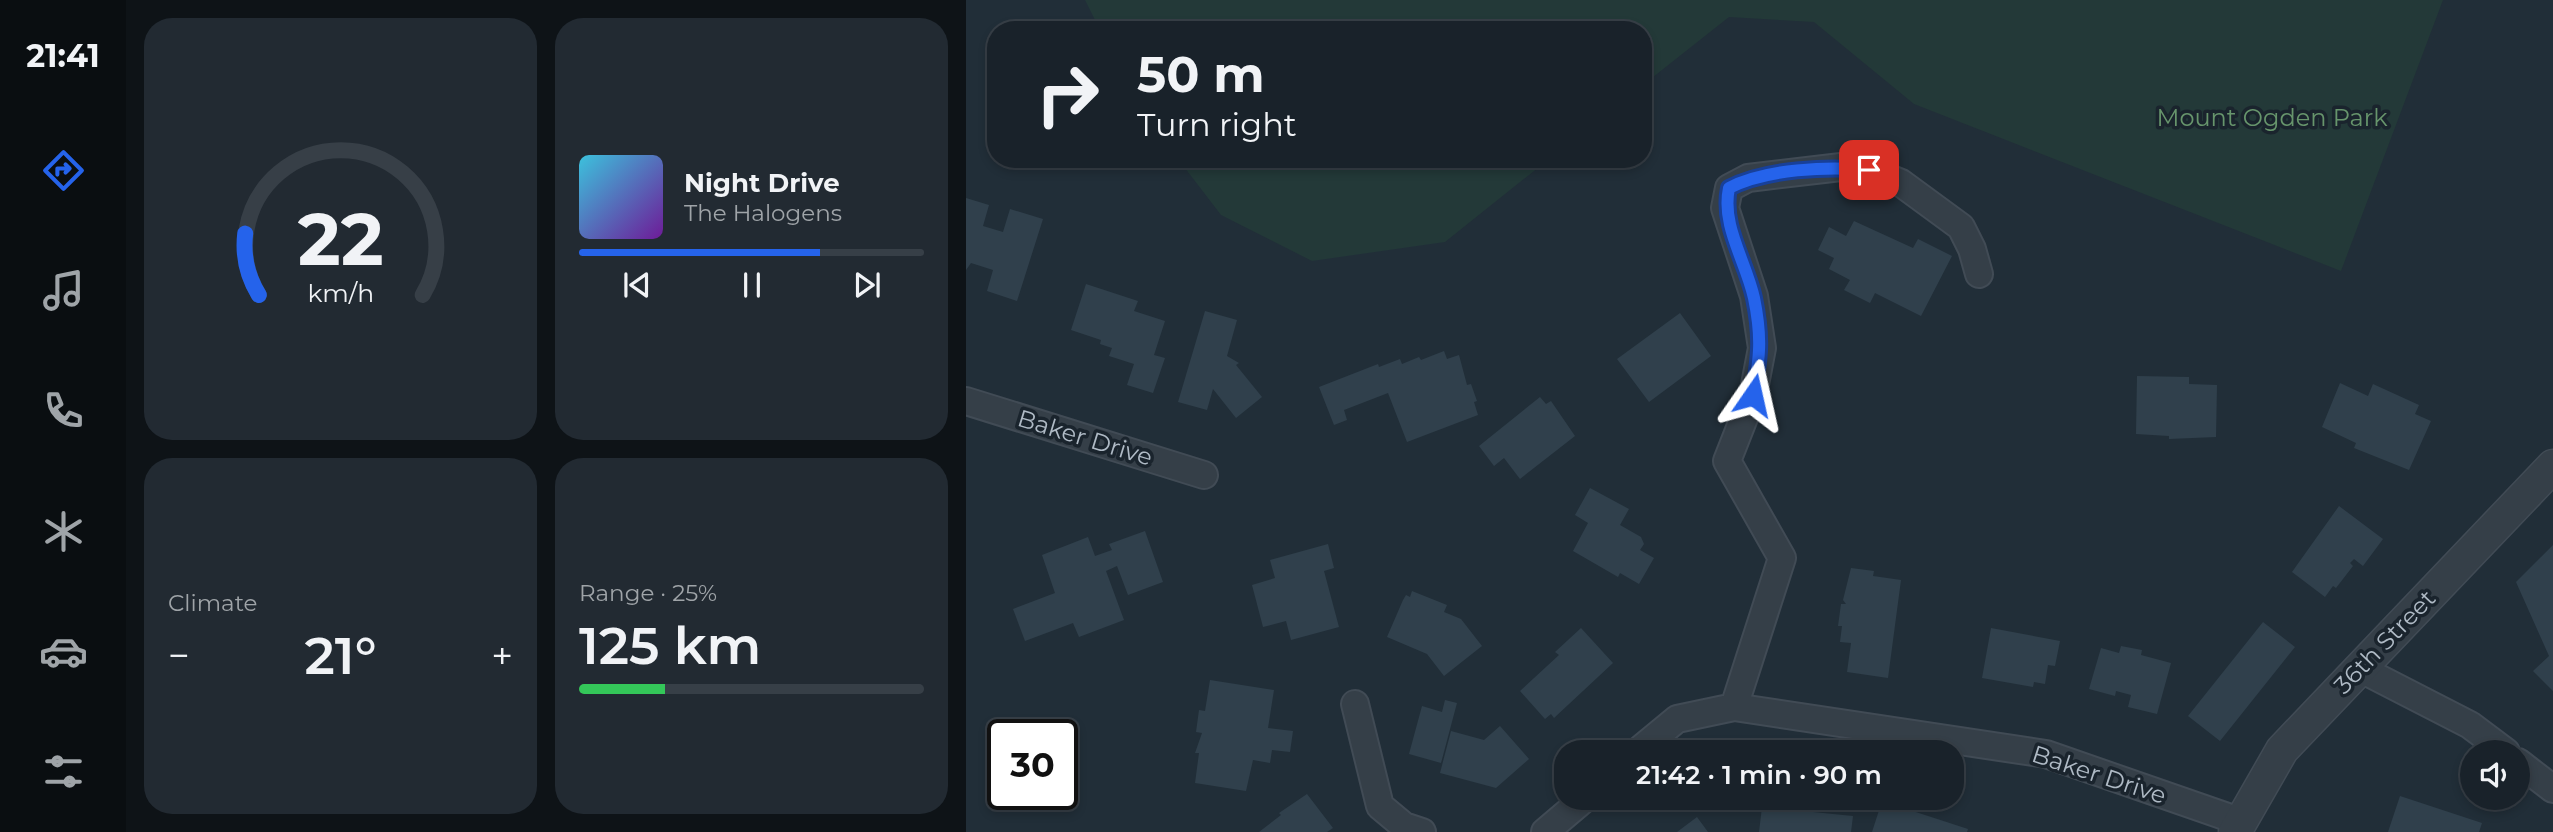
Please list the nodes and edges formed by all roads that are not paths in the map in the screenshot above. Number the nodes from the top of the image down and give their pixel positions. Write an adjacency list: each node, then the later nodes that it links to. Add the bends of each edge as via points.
1 (1979, 274): 7 (street, via 1961,226 1901,183 1869,170 1841,167 1748,178 1729,188 1725,208 1754,296 1762,348 1753,395 1727,461 1782,558)
2 (966, 401): 4 (street, Baker Drive)
3 (2553, 466): 5 (street, 36th Street)
4 (1205, 475)
5 (2359, 668): 9 (street, via 2470,725); 13 (street, 36th Street, via 2282,750)
6 (1355, 704): 14 (street, via 1380,806 1404,826)
7 (1734, 706): 8 (street, Baker Drive, via 1676,719); 13 (street, Baker Drive, via 2046,754)
8 (1651, 740)
9 (2490, 740)
10 (2530, 771): 11 (street)
11 (2553, 789)
12 (1570, 810): 15 (street)
13 (2237, 827)
14 (1422, 832)
15 (1545, 832)

